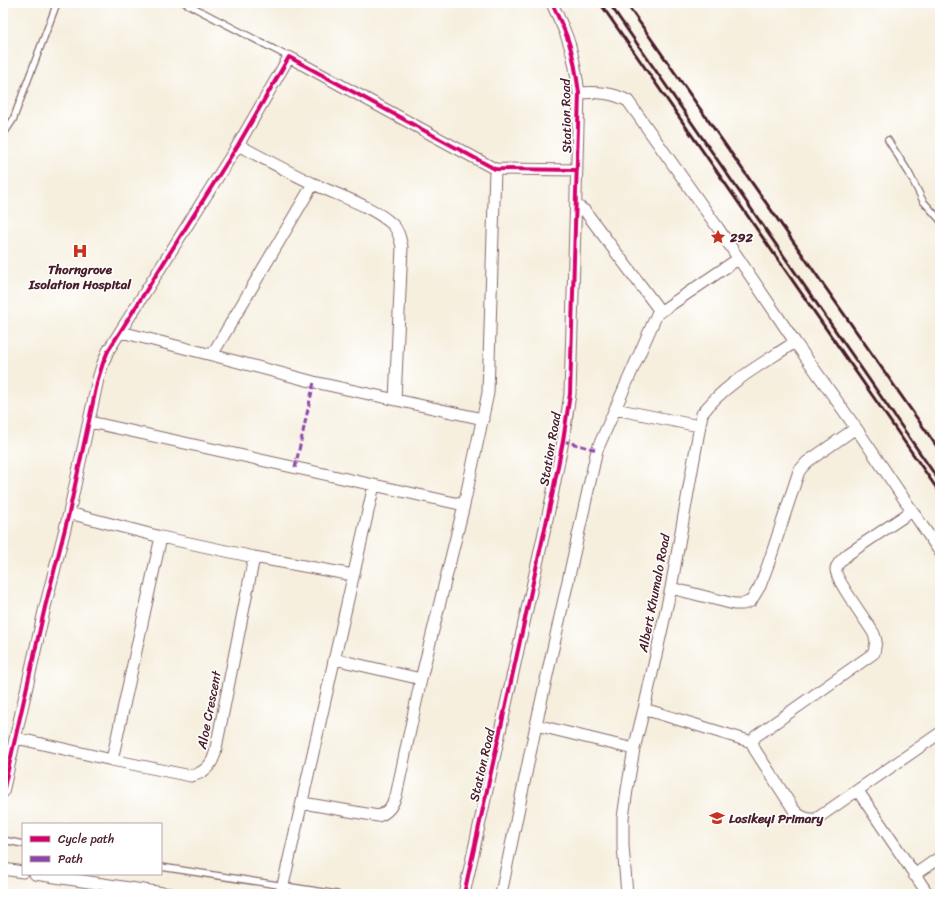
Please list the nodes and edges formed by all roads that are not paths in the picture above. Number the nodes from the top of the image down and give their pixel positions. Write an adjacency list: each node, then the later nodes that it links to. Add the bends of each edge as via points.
1 (57, 3): 7 (lane, via 13,120)
2 (185, 3): 4 (lane)
3 (552, 3): 6 (street, Station Road, via 570,46)
4 (197, 6): 5 (lane)
5 (289, 57): 9 (street); 10 (street)
6 (579, 93): 11 (street, Station Road); 15 (street, via 600,92 628,101)
7 (3, 135)
8 (888, 140): 14 (lane, via 923,201)
9 (238, 145): 12 (street); 17 (street)
10 (495, 168): 11 (street); 22 (street, via 489,378)
11 (577, 170): 13 (street, Station Road)
12 (313, 184): 19 (street); 20 (street, via 370,209 394,225 398,232 402,247)
13 (576, 205): 16 (street, via 585,211); 58 (street, Station Road, via 570,394 563,441)
14 (940, 220)
15 (738, 259): 16 (street); 18 (street)
16 (660, 312): 21 (street)
17 (121, 332): 19 (street); 23 (street, via 103,363)
18 (795, 342): 24 (street, Albert Khumalo Road, via 721,394 702,414); 25 (street)
19 (212, 355): 20 (street)
20 (395, 400): 22 (street)
21 (615, 409): 24 (street); 38 (street, via 597,450)
22 (483, 419): 27 (street)
23 (90, 422): 26 (street); 29 (street)
24 (699, 426): 34 (street, Albert Khumalo Road)
25 (856, 428): 28 (street); 34 (street, via 807,462 799,471 760,586 750,601 734,604)
26 (374, 485): 27 (street); 33 (street)
27 (464, 505): 36 (street)
28 (912, 511): 31 (street); 41 (street, via 848,554 836,569 843,587 874,634 874,653 756,736)
29 (69, 513): 30 (street); 40 (street)
30 (161, 537): 32 (street); 43 (street)
31 (940, 552)
32 (254, 557): 33 (street); 43 (street, Aloe Crescent, via 213,762 191,776)
33 (353, 575): 35 (street)
34 (670, 588): 37 (street, Albert Khumalo Road)
35 (334, 659): 36 (street); 46 (street)
36 (421, 679): 46 (street, via 396,796 389,810 378,816)
37 (644, 709): 41 (street); 42 (street, Albert Khumalo Road)
38 (536, 725): 42 (street); 59 (street)
39 (940, 733): 44 (street)
40 (16, 738): 43 (street, Aloe Crescent); 45 (street)
41 (752, 742): 44 (street, via 794,810 802,817 816,819)
42 (634, 749): 60 (street, Albert Khumalo Road, via 623,818)
43 (112, 760)
44 (858, 791): 54 (street)
45 (3, 792)
46 (302, 803): 55 (street)
47 (3, 840): 48 (lane)
48 (22, 844)
49 (940, 857): 54 (street)
50 (162, 867): 55 (lane)
51 (3, 869): 52 (street)
52 (22, 872)
53 (42, 875): 56 (street)
54 (914, 875): 61 (street)
55 (282, 890): 57 (lane)
56 (170, 894)
57 (337, 894)
58 (464, 894)
59 (501, 894)
60 (628, 894)
61 (928, 894)

